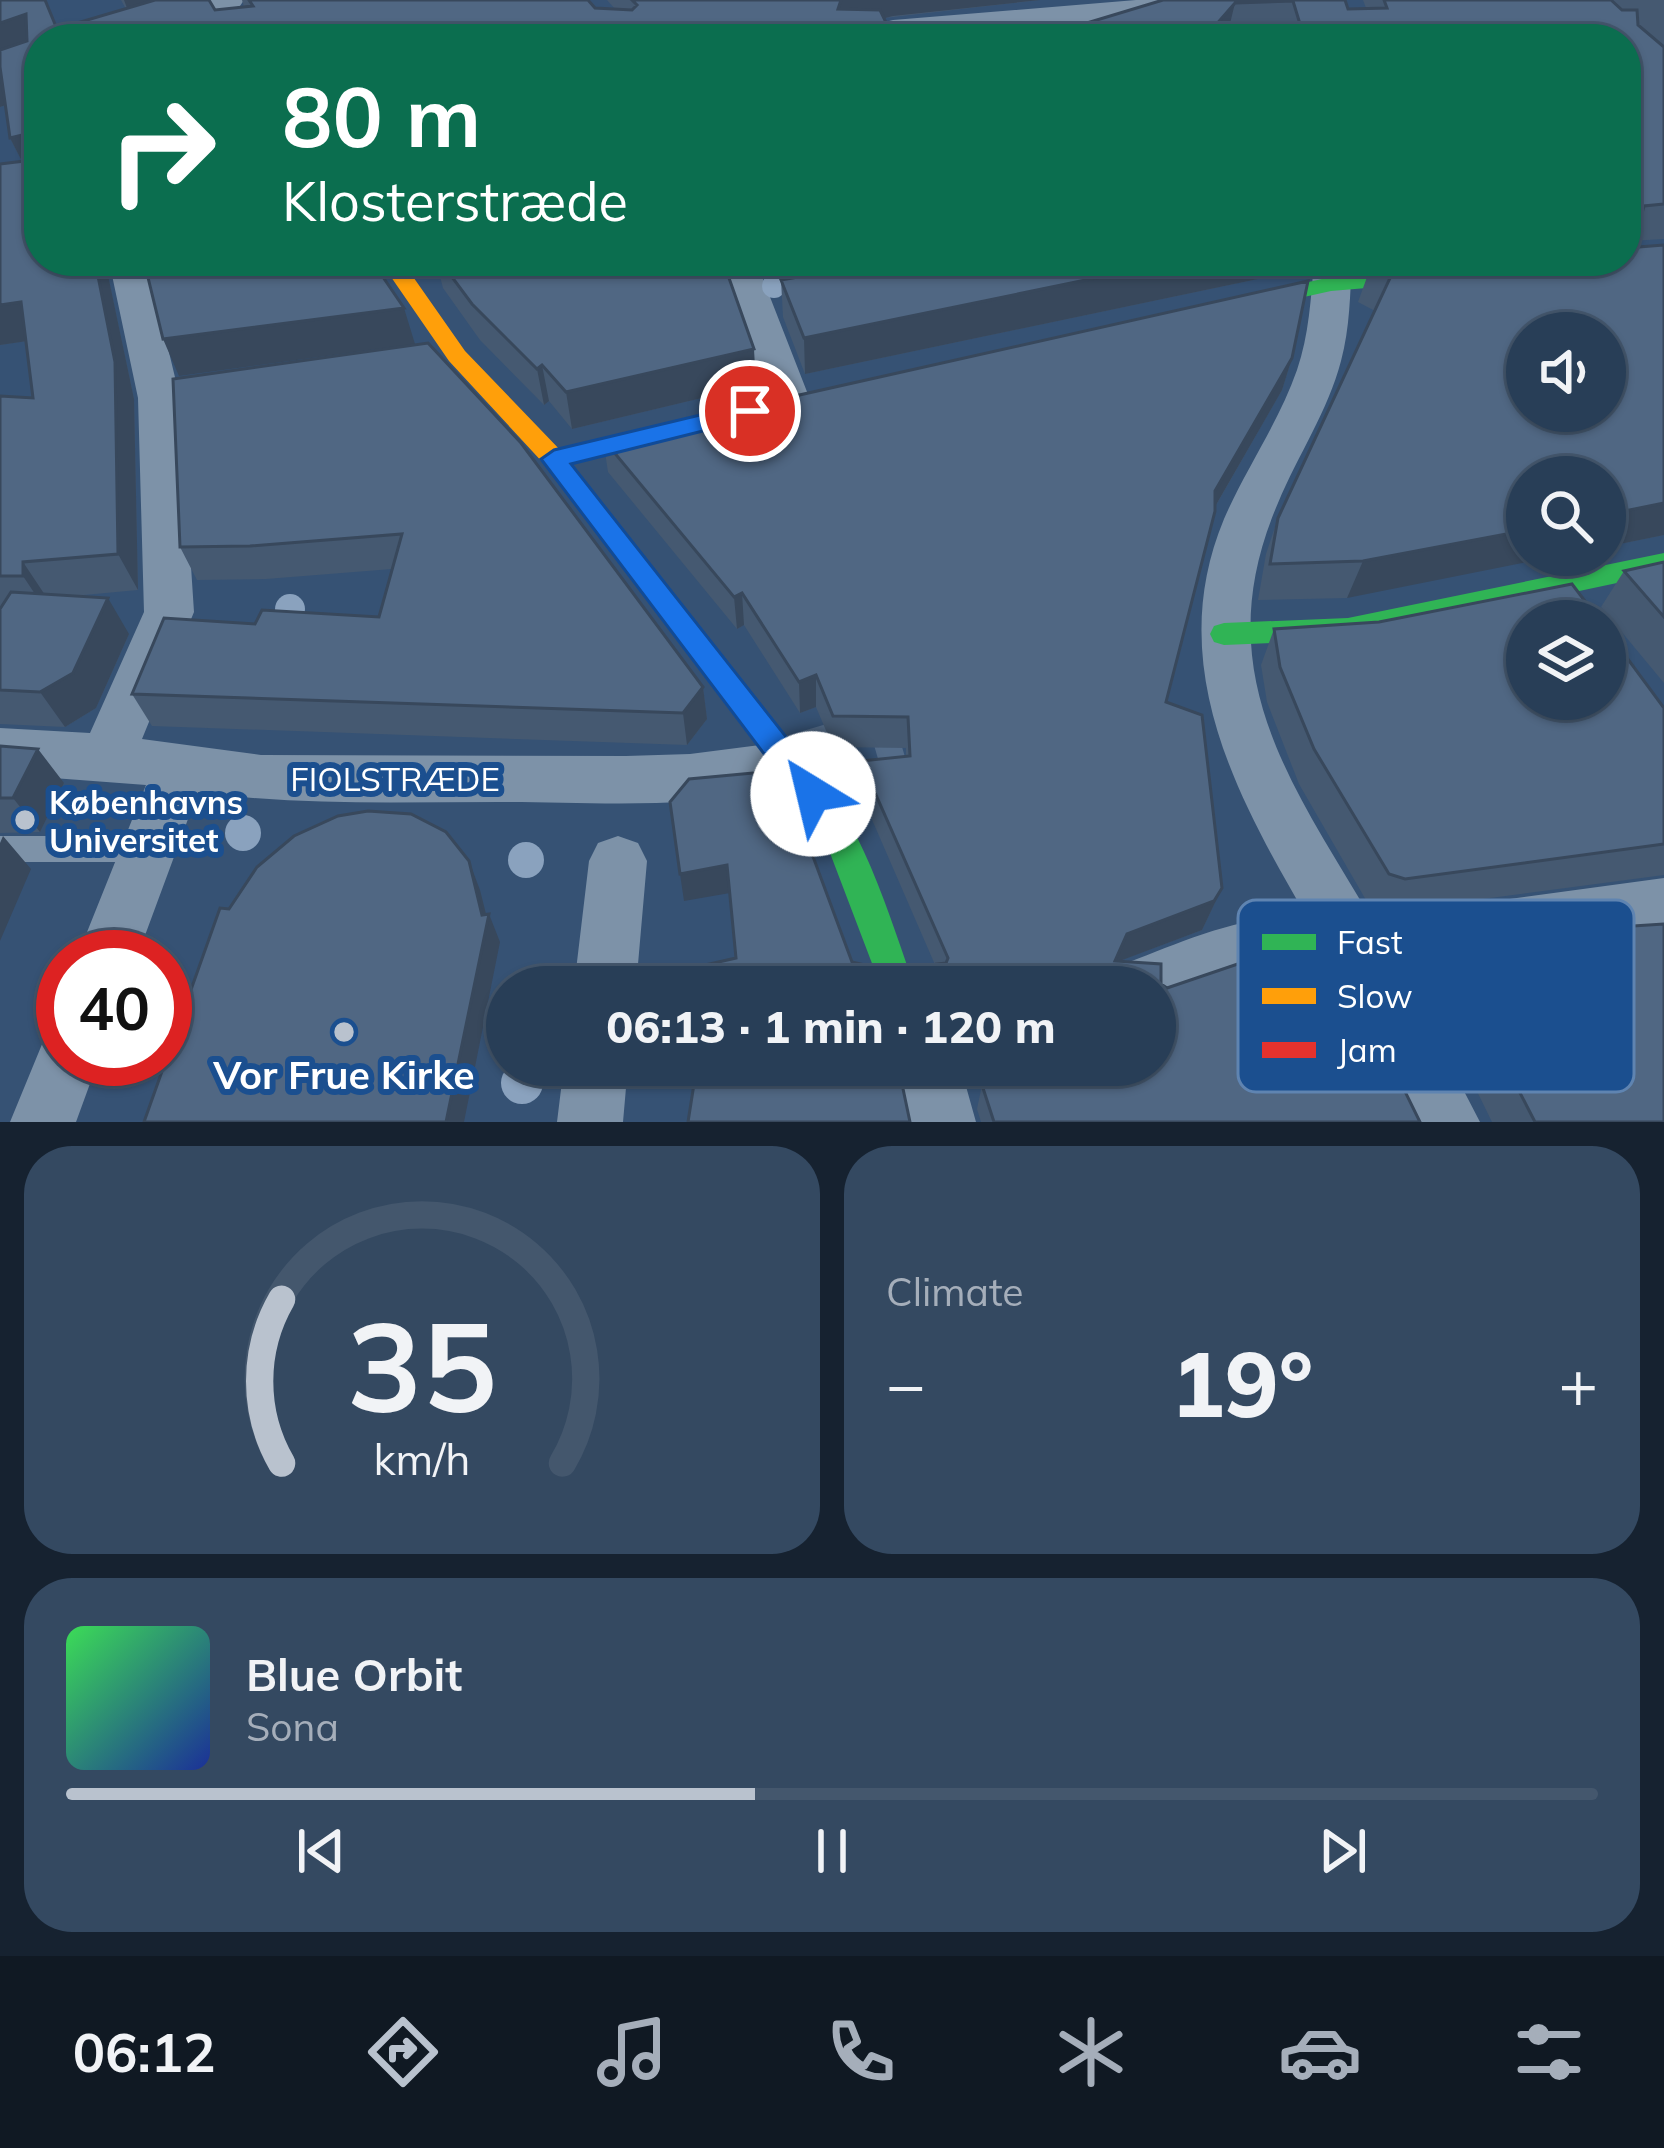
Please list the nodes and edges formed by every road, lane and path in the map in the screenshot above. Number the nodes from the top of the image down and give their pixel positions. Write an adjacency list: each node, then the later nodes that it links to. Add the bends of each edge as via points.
1 (858, 0): 5 (street)
2 (1250, 0): 6 (street)
3 (228, 9): 4 (street)
4 (167, 24)
5 (885, 24)
6 (991, 24)
7 (134, 276): 21 (street, via 182,395 169,612)
8 (401, 276): 13 (street)
9 (743, 276): 15 (street)
10 (1322, 276): 12 (street)
11 (1332, 276): 19 (street, via 1315,380 1245,524)
12 (1179, 317)
13 (457, 356): 14 (street); 17 (street)
14 (411, 363)
15 (790, 402)
16 (725, 417): 17 (street)
17 (554, 459): 22 (street)
18 (1664, 563): 19 (street, via 1348,629)
19 (1224, 634): 27 (street, via 1213,721)
20 (0, 751): 21 (street, FIOLSTRÆDE)
21 (107, 758): 23 (street, FIOLSTRÆDE)
22 (791, 764): 23 (street, FIOLSTRÆDE, via 626,779 261,778); 33 (street, via 835,825)
23 (181, 770): 25 (street)
24 (0, 849): 25 (lane)
25 (149, 849): 30 (street)
26 (618, 861): 32 (street)
27 (1326, 900)
28 (1664, 905): 29 (street)
29 (1634, 909)
30 (118, 930)
31 (1238, 954): 34 (street)
32 (607, 966)
33 (890, 966)
34 (1176, 975)
35 (57, 1086): 39 (street)
36 (594, 1086): 40 (street)
37 (935, 1086): 41 (street)
38 (1431, 1092): 42 (street)
39 (43, 1122)
40 (590, 1122)
41 (943, 1122)
42 (1447, 1122)

